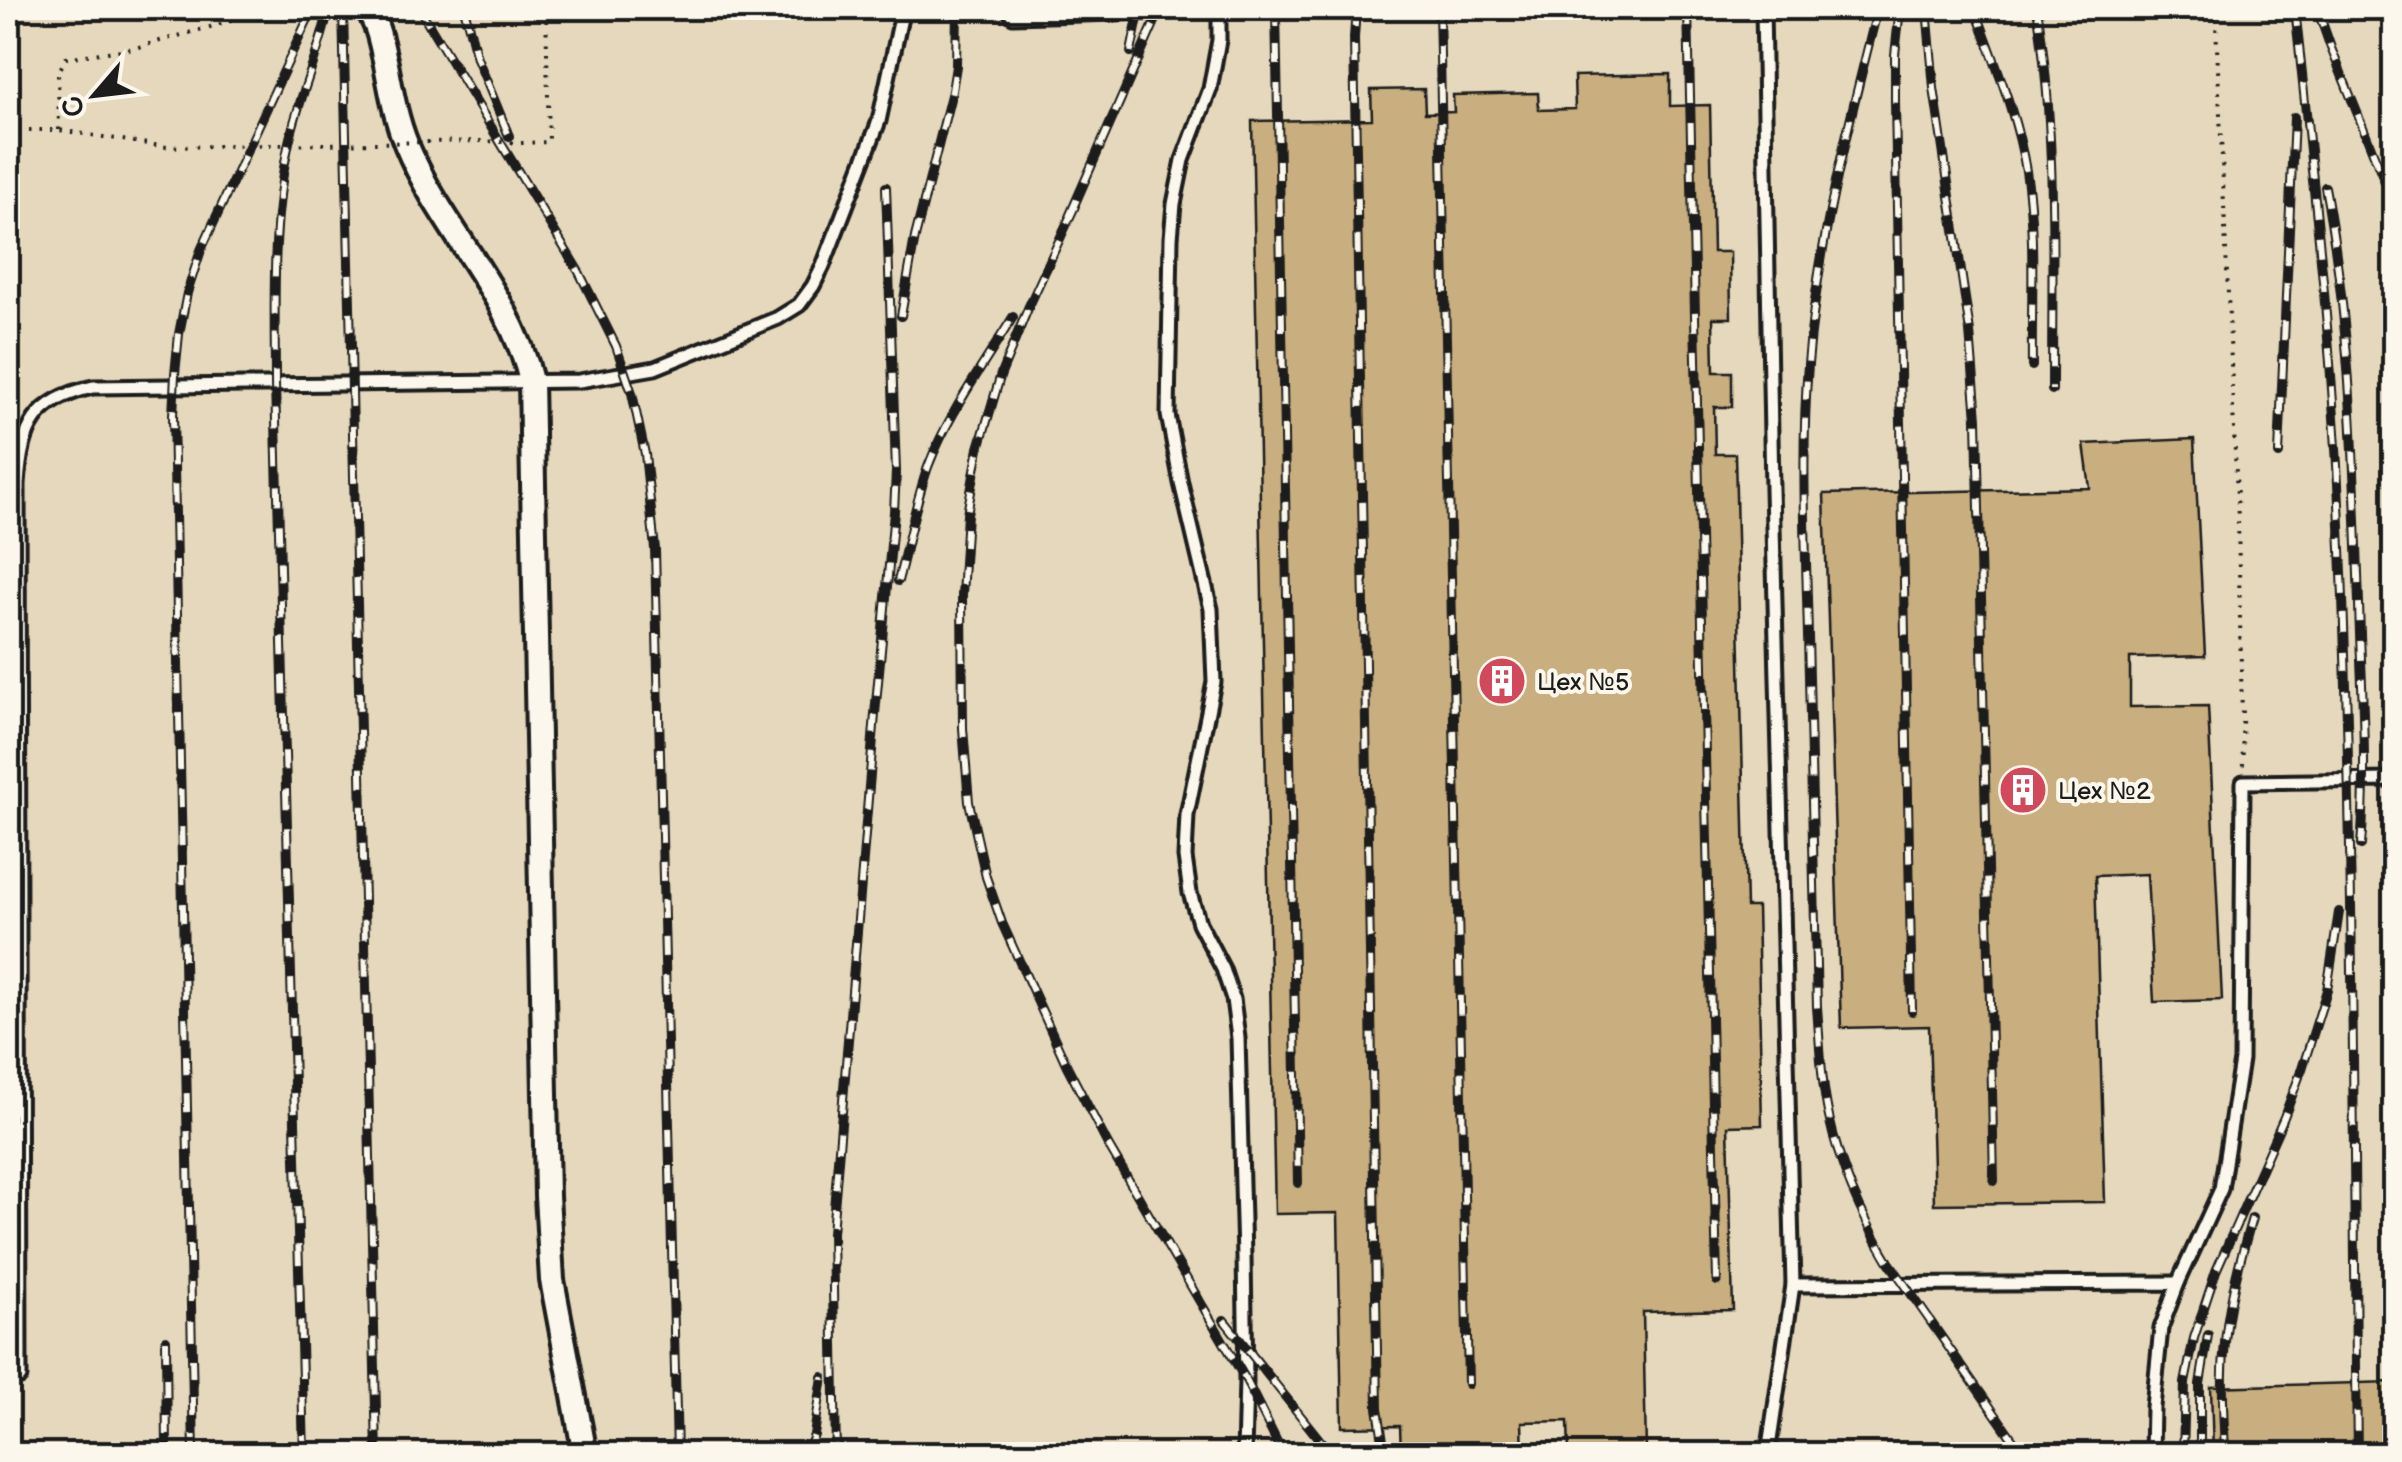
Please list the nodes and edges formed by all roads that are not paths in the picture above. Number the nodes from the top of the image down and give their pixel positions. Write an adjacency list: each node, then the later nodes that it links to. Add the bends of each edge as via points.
1 (366, 8): 9 (street, via 380,33 418,171 512,322)
2 (902, 8): 9 (lane, via 879,121 822,266 799,305 655,368)
3 (1008, 8): 8 (lane, via 1013,16)
4 (1291, 8): 8 (lane)
5 (1677, 8): 6 (lane)
6 (1694, 8)
7 (1764, 8): 12 (lane)
8 (1220, 9): 15 (lane, via 1210,89 1174,204 1168,416 1212,610 1214,682 1185,857 1199,923 1233,998 1238,1038)
9 (532, 382): 13 (lane, via 93,386 64,394 30,426 18,484); 14 (street, via 547,1196 552,1280)
10 (2394, 780): 11 (lane, via 2243,782 2242,1060 2222,1189)
11 (2178, 1283): 12 (lane); 17 (lane, via 2161,1328)
12 (1793, 1285): 16 (lane)
13 (20, 1377)
14 (585, 1454)
15 (1244, 1454)
16 (1768, 1454)
17 (2152, 1454)

